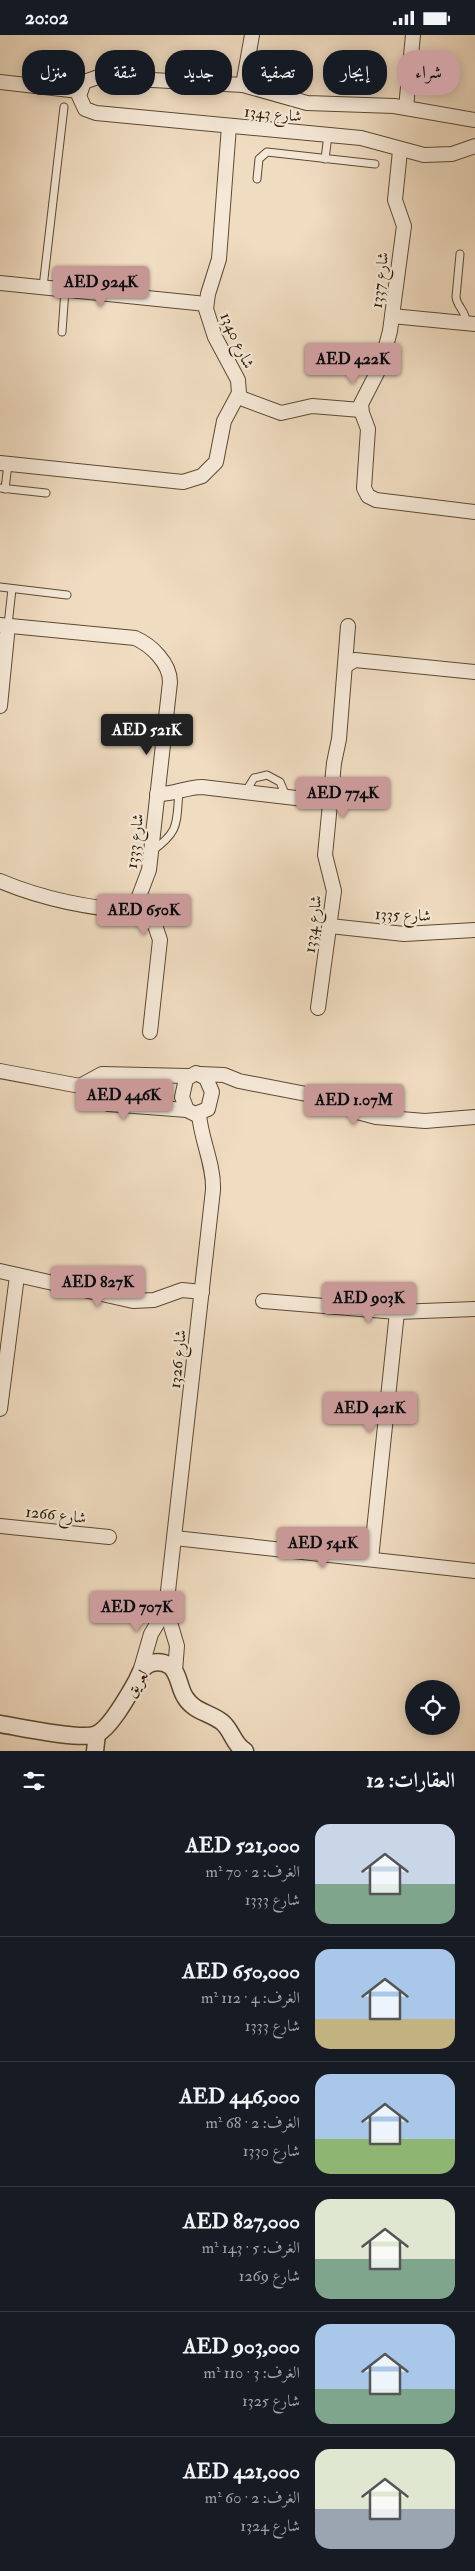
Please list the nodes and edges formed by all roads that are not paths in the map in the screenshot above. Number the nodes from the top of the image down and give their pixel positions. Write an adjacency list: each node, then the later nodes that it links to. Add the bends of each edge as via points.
1 (252, 35): 3 (street)
2 (413, 35): 11 (street)
3 (249, 50)
4 (0, 82): 6 (street)
5 (85, 82): 7 (street, شارع 1343, via 98,77)
6 (22, 85)
7 (242, 85)
8 (80, 95): 13 (street, شارع 1343, via 82,105 89,112)
9 (279, 95): 11 (street, شارع 1343, via 307,103)
10 (64, 107): 22 (lane)
11 (406, 108): 12 (street, شارع 1343)
12 (475, 120)
13 (229, 126): 14 (street, شارع 1343); 24 (street, شارع 1340, via 220,259)
14 (328, 135): 16 (street, شارع 1343, via 368,139); 17 (lane)
15 (475, 146): 16 (street, شارع 1343, via 443,155)
16 (400, 151): 25 (street, شارع 1337, via 395,200 404,226)
17 (326, 159): 18 (lane); 19 (lane, via 267,152 259,159)
18 (375, 164)
19 (257, 179)
20 (460, 254): 26 (lane, via 456,300)
21 (0, 283): 22 (street)
22 (44, 287): 23 (street)
23 (65, 290): 24 (street); 27 (lane)
24 (206, 304): 28 (street, شارع 1340, via 206,315 215,337 238,380)
25 (392, 316): 26 (street); 29 (street, شارع 1337, via 385,354 363,398)
26 (470, 324)
27 (62, 332)
28 (238, 397): 29 (street, via 254,401 275,413 312,406); 30 (street, via 224,421 216,461 208,472 196,479 176,481)
29 (361, 410): 33 (street, via 368,429 363,484 368,496 376,500)
30 (4, 464): 31 (lane)
31 (3, 488): 32 (lane)
32 (46, 493)
33 (475, 512)
34 (0, 587): 35 (lane)
35 (12, 589): 36 (lane); 37 (lane)
36 (67, 595)
37 (4, 625): 41 (street); 43 (street, شارع 1333, via 135,638 157,655 169,672 170,681)
38 (348, 626): 39 (street, شارع 1334)
39 (345, 666): 40 (street, via 355,660); 44 (street, شارع 1334, via 340,739)
40 (474, 672)
41 (0, 706)
42 (179, 792): 43 (street, شارع 1333); 44 (street, شارع 1333, via 196,787); 45 (lane, via 173,834)
43 (157, 794): 45 (street, شارع 1333)
44 (330, 802): 48 (street, شارع 1334, via 325,855 334,886)
45 (151, 852): 47 (street, شارع 1333, via 148,875 138,899)
46 (0, 881): 47 (street, via 72,904)
47 (142, 912): 51 (street, via 155,925 160,940)
48 (330, 926): 49 (street, شارع 1335, via 404,934); 50 (street, شارع 1334)
49 (475, 930)
50 (318, 1008)
51 (150, 1031)
52 (0, 1071): 55 (street)
53 (194, 1075): 54 (street, via 224,1075); 55 (street, via 111,1074 94,1077); 56 (street, via 209,1082); 57 (street, via 182,1091)
54 (239, 1081): 56 (street); 58 (street, via 332,1099 357,1112 376,1117 425,1121)
55 (80, 1086): 57 (street, via 108,1104)
56 (212, 1095): 57 (street, via 208,1109)
57 (193, 1112): 61 (street, شارع 1326, via 214,1183)
58 (475, 1117)
59 (0, 1271): 60 (street)
60 (18, 1276): 61 (street, via 133,1301 154,1300 182,1290); 65 (street)
61 (202, 1292): 68 (street, شارع 1326)
62 (263, 1301): 64 (street)
63 (475, 1309): 64 (street)
64 (397, 1312): 69 (street)
65 (0, 1409)
66 (0, 1526): 67 (street, شارع 1266)
67 (109, 1537)
68 (175, 1538): 69 (street); 71 (street, شارع 1326)
69 (371, 1559): 70 (street)
70 (475, 1571)
71 (166, 1609): 72 (street, شارع 1326, via 177,1646); 73 (street, شارع 1326, via 151,1634)
72 (175, 1671): 73 (street, لعريق, via 157,1662); 76 (street, لعريق, via 180,1688 192,1706 223,1723)
73 (140, 1672): 75 (street, لعريق, via 128,1696)
74 (0, 1723): 75 (street, via 79,1736)
75 (97, 1734): 77 (street)
76 (237, 1748)
77 (95, 1751)

